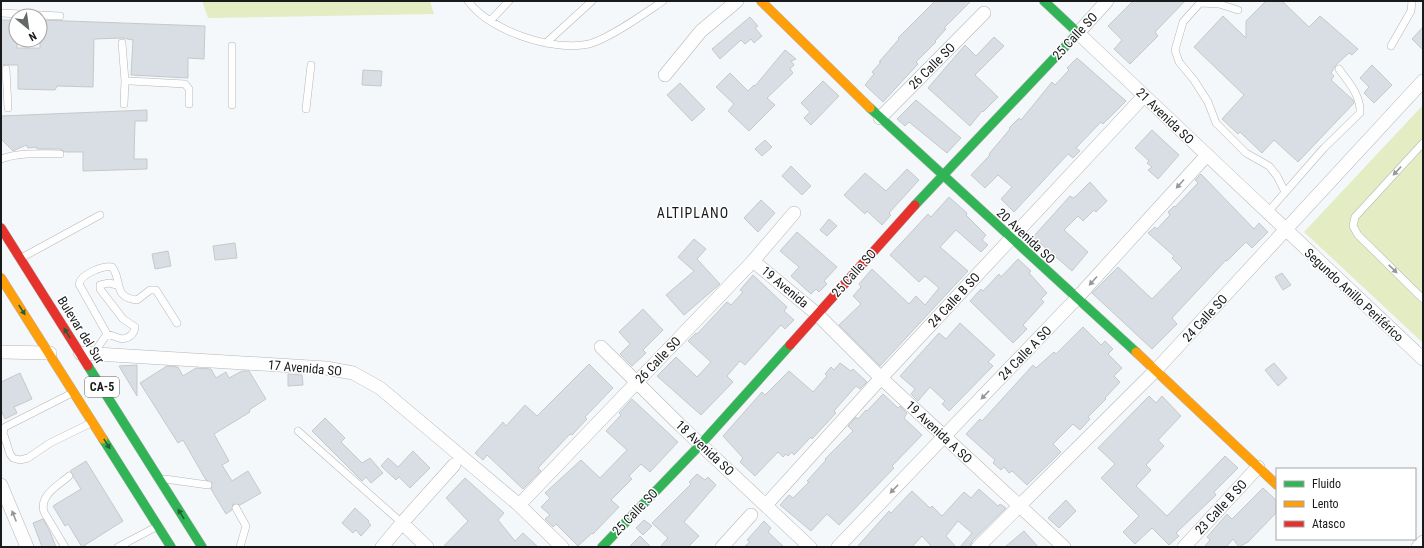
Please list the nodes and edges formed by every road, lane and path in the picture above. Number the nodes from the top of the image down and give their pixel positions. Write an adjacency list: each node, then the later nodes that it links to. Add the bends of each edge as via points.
1 (468, 1): 14 (lane, via 474,9)
2 (509, 1): 14 (lane)
3 (592, 1): 17 (lane)
4 (663, 1): 17 (lane, via 591,43 576,46)
5 (737, 1): 23 (street, via 701,32)
6 (761, 1): 32 (main road, 20 Avenida SO)
7 (1044, 1): 15 (main road, 21 Avenida SO)
8 (1107, 1): 15 (street, 25 Calle SO)
9 (1412, 1): 19 (lane, via 1411,11)
10 (1238, 10): 38 (lane, via 1219,4 1200,3 1183,22 1175,50 1179,62 1208,102 1216,123 1246,153 1269,166)
11 (1, 13): 13 (lane)
12 (984, 13): 32 (street, 26 Calle SO)
13 (60, 16)
14 (490, 20): 17 (lane, via 521,37)
15 (1078, 33): 26 (street, 21 Avenida SO); 37 (main road, 25 Calle SO)
16 (122, 43): 25 (lane)
17 (546, 43)
18 (232, 46): 29 (lane)
19 (1391, 46)
20 (310, 65): 31 (lane)
21 (6, 69): 30 (lane)
22 (1339, 69): 38 (lane, via 1357,96 1360,113 1324,148)
23 (665, 75)
24 (1423, 80): 43 (street, 24 Calle SO)
25 (125, 81): 27 (lane); 28 (lane, via 186,84 189,89)
26 (1144, 96): 35 (street, 21 Avenida SO); 44 (street, 24 Calle B SO)
27 (124, 104)
28 (189, 104)
29 (232, 105)
30 (8, 108)
31 (306, 109)
32 (880, 118): 37 (main road, 20 Avenida SO)
33 (1423, 143): 50 (lane, one-way to 50, via 1355,217 1353,226 1358,235)
34 (60, 154): 36 (lane, via 8,156)
35 (1207, 155): 40 (street, 21 Avenida SO); 49 (street, 24 Calle A SO, one-way to 49)
36 (1, 159)
37 (942, 175): 44 (main road, 20 Avenida SO); 51 (main road, 25 Calle SO)
38 (1285, 192): 40 (lane)
39 (794, 213): 46 (street, 26 Calle SO)
40 (1267, 213): 43 (street, 21 Avenida SO)
41 (100, 215): 45 (lane)
42 (1, 228): 45 (main road, Bulevar del Sur / CA-5)
43 (1286, 231): 58 (street, Segundo Anillo Periférico); 59 (street, 24 Calle SO)
44 (1011, 239): 49 (main road, 20 Avenida SO); 60 (street, 24 Calle B SO)
45 (20, 259): 57 (main road, Bulevar del Sur / CA-5, one-way to 45)
46 (753, 261): 51 (street, 19 Avenida); 61 (street, 26 Calle SO)
47 (1, 278): 56 (main road, CA-5, one-way to 56)
48 (118, 285): 52 (lane, via 122,293 137,300 150,290 156,290); 53 (lane, via 100,285 100,289 123,319 135,327 135,332 122,339); 53 (lane, via 118,277 110,266 84,276 79,282)
49 (1076, 299): 59 (main road, 20 Avenida SO); 65 (street, 24 Calle A SO, one-way to 65)
50 (1423, 299)
51 (817, 314): 60 (street, 19 Avenida A SO); 66 (main road, 25 Calle SO)
52 (178, 323)
53 (107, 334): 57 (lane)
54 (601, 347): 61 (street, 18 Avenida SO)
55 (1, 352): 56 (street)
56 (50, 353): 62 (main road, CA-5)
57 (87, 354): 70 (main road, Bulevar del Sur / CA-5); 74 (street, 17 Avenida SO, via 326,368 353,373 380,388)
58 (1423, 359)
59 (1156, 370): 68 (main road, 20 Avenida SO); 76 (street, 24 Calle SO)
60 (881, 378): 65 (street, 19 Avenida A SO); 75 (street, 24 Calle B SO)
61 (636, 383): 66 (street, 18 Avenida SO); 74 (street, 26 Calle SO)
62 (74, 392): 63 (main road, CA-5); 63 (lane, via 5,427 3,432 10,454 20,460 28,458)
63 (93, 422): 80 (main road, CA-5, one-way to 80)
64 (298, 431): 79 (lane)
65 (944, 437): 76 (street, 19 Avenida A SO); 94 (street, 24 Calle A SO, one-way to 94)
66 (701, 444): 75 (street, 18 Avenida SO); 91 (main road, 25 Calle SO)
67 (454, 465): 79 (street)
68 (1258, 467): 72 (main road, 20 Avenida SO); 97 (street, 23 Calle B SO)
69 (69, 476): 83 (lane, via 45,497 42,506)
70 (159, 478): 71 (lane); 86 (main road, Bulevar del Sur / CA-5, one-way to 70)
71 (208, 484)
72 (1276, 484)
73 (1, 485): 82 (street, one-way to 73)
74 (519, 505): 90 (street, 17 Avenida SO)
75 (766, 506): 93 (street, 18 Avenida SO)
76 (1021, 506): 95 (street, 24 Calle SO); 96 (street, 19 Avenida A SO)
77 (236, 508): 87 (lane, via 246,526)
78 (751, 515): 92 (street)
79 (402, 523): 88 (street); 89 (street)
80 (158, 526): 84 (lane); 85 (main road, CA-5)
81 (1423, 542): 98 (street)
82 (26, 547)
83 (65, 547)
84 (118, 547)
85 (171, 547)
86 (202, 547)
87 (240, 547)
88 (382, 547)
89 (427, 547)
90 (562, 547)
91 (602, 547)
92 (722, 547)
93 (810, 547)
94 (838, 547)
95 (978, 547)
96 (1064, 547)
97 (1184, 547)
98 (1418, 547)

